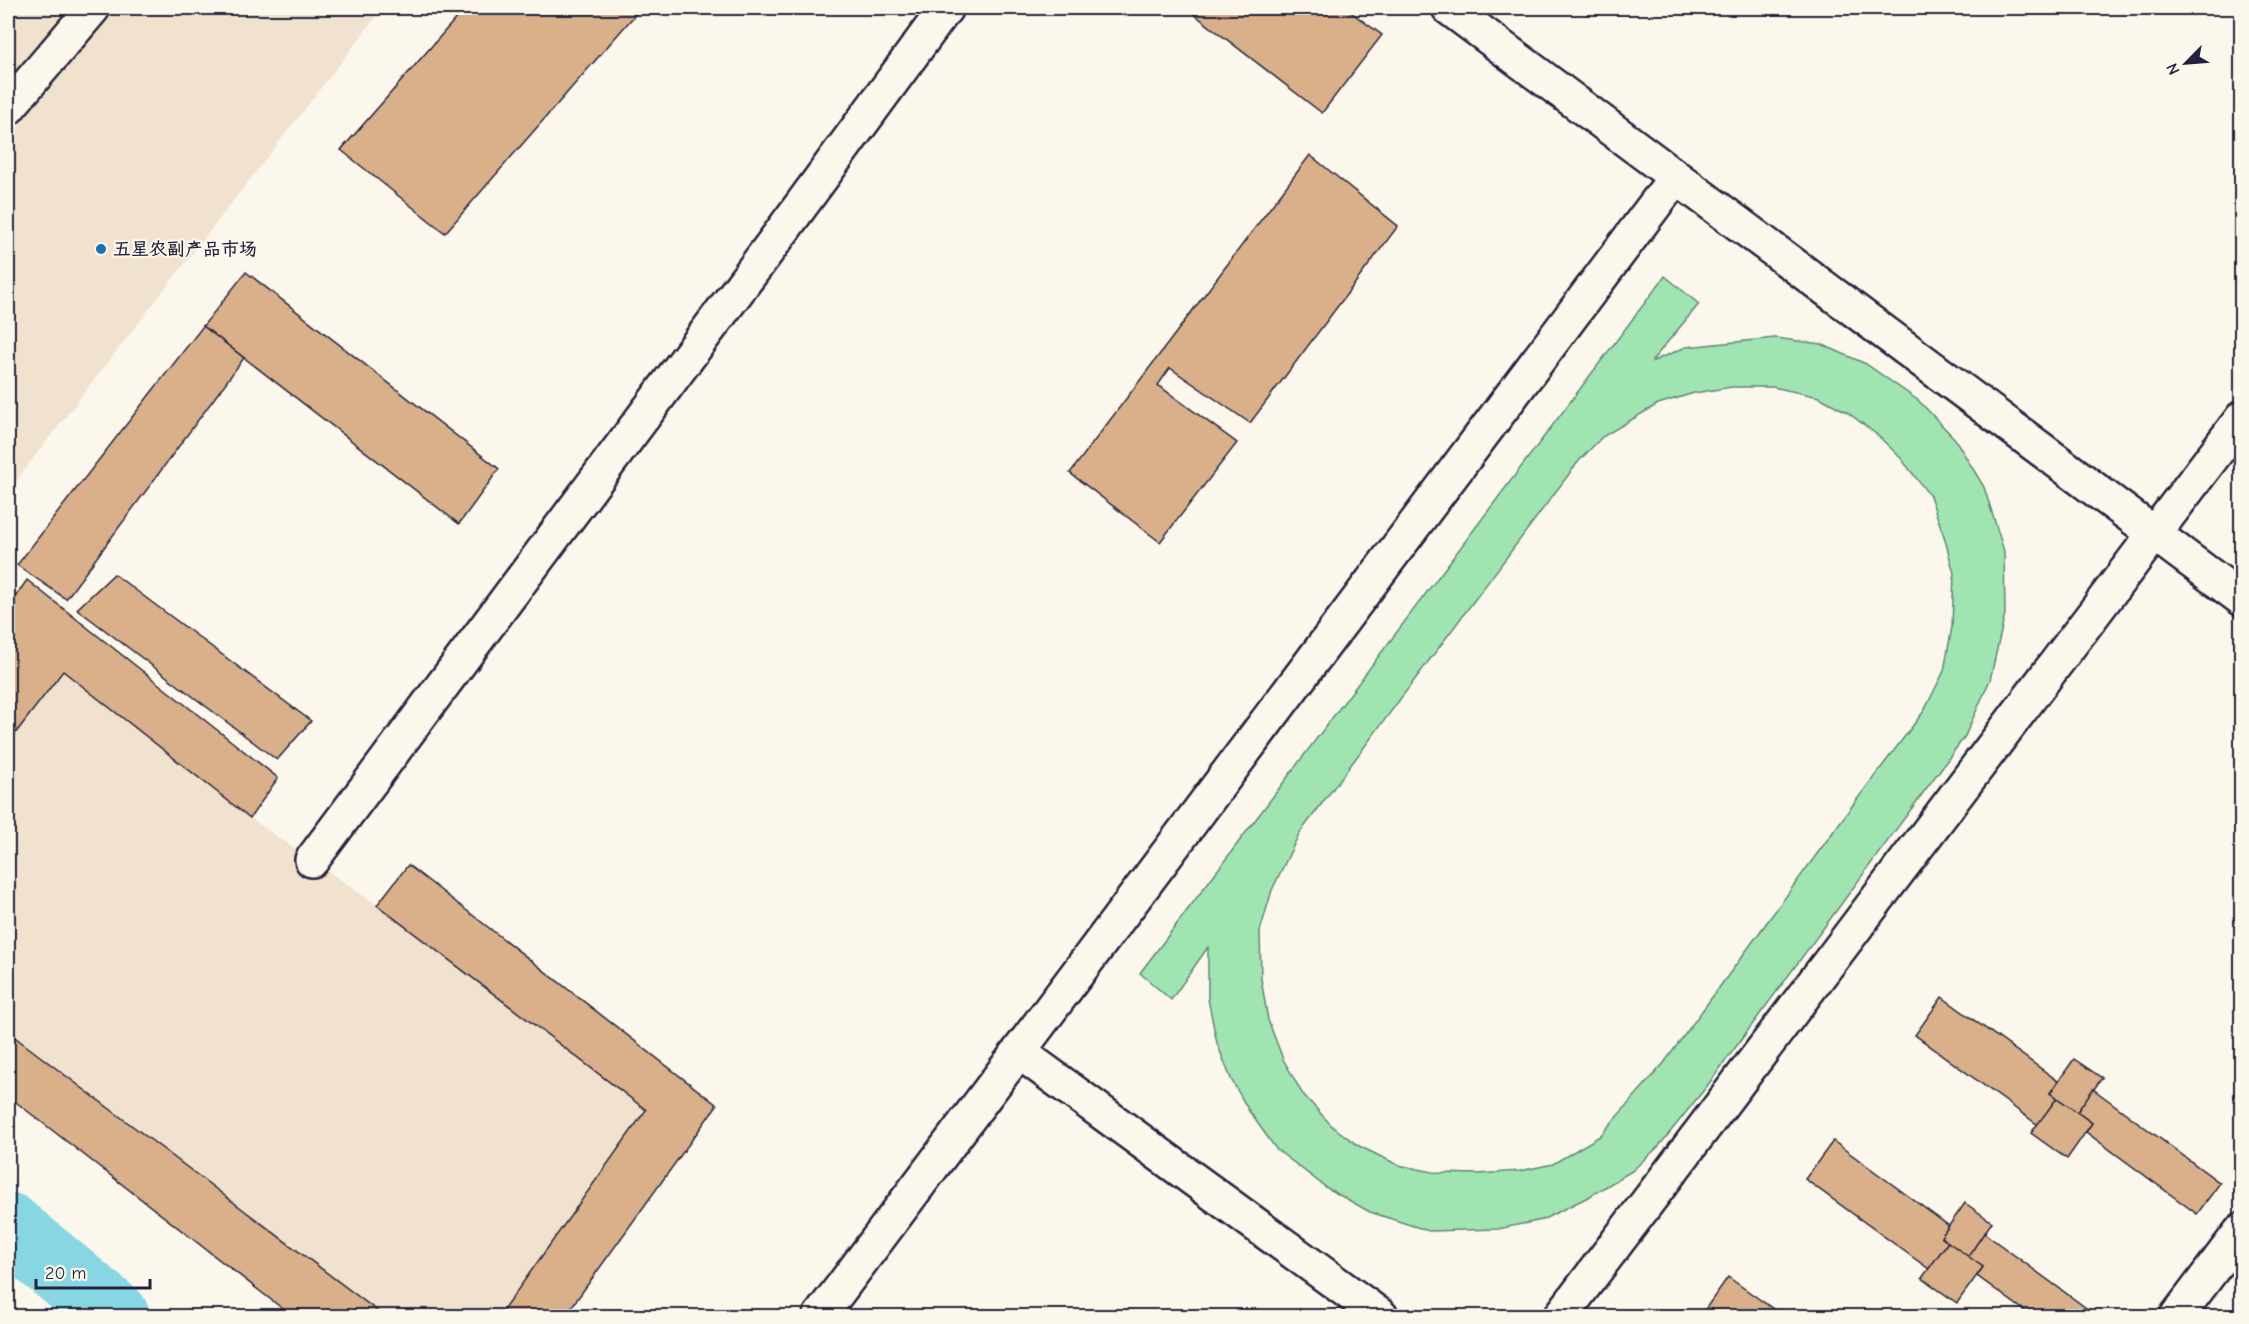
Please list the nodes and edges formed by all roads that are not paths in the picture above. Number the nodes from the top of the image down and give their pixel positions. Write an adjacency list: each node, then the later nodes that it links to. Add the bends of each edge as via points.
1 (93, 8): 4 (street)
2 (946, 8): 9 (street)
3 (1449, 8): 5 (street)
4 (8, 108)
5 (1675, 178): 7 (street); 10 (street)
6 (2241, 418): 7 (street)
7 (2154, 534): 8 (street); 14 (street)
8 (2241, 599)
9 (312, 860)
10 (1019, 1052): 12 (street); 13 (street)
11 (2241, 1230): 15 (street)
12 (820, 1317)
13 (1381, 1317)
14 (1561, 1317)
15 (2177, 1317)

